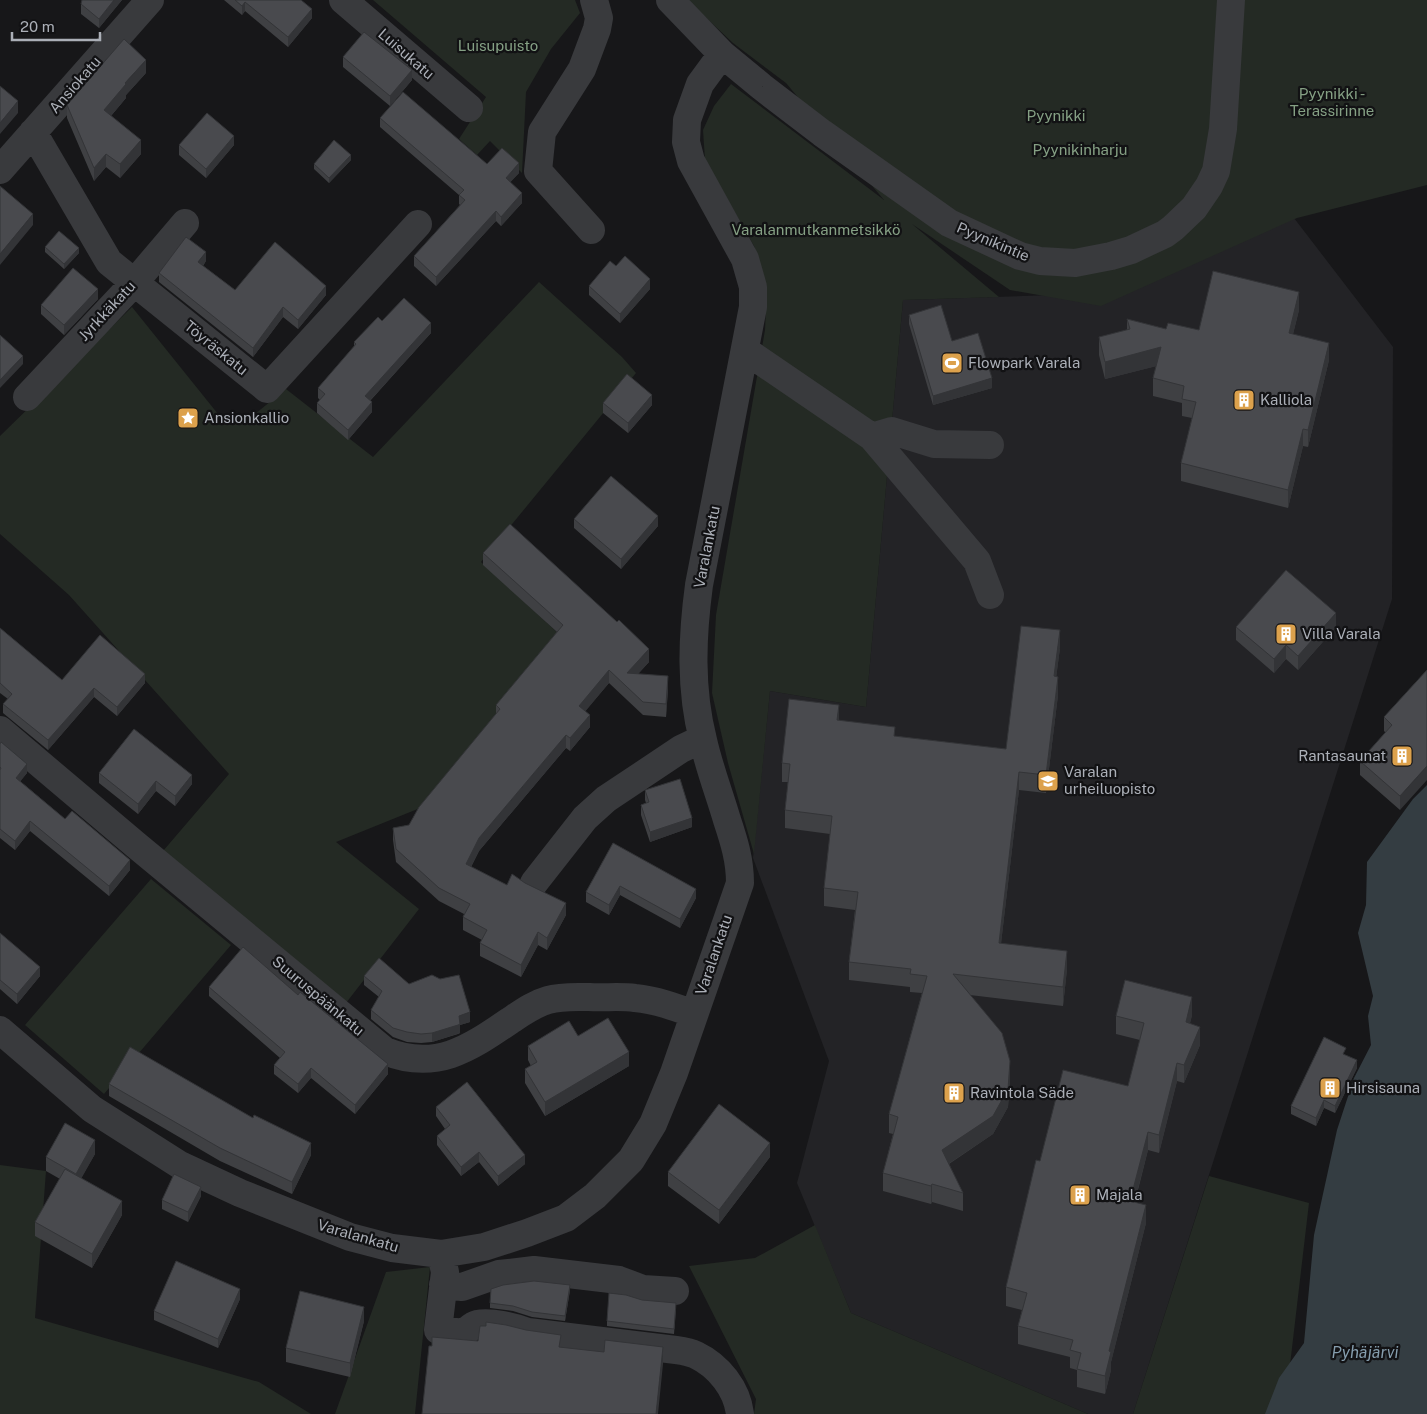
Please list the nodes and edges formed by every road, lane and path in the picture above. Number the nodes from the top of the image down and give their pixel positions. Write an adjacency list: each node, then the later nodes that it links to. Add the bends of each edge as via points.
1 (150, 0): 8 (street, Ansiokatu)
2 (343, 0): 7 (street, Luisukatu)
3 (594, 0): 12 (street, via 599,18 597,29 582,69 542,132 538,171)
4 (670, 0): 6 (street, Pyynikintie)
5 (1231, 0): 6 (street, Pyynikintie, via 1223,129 1216,170 1209,186 1194,208 1165,234 1131,250 1075,263 1020,256 949,223 822,133)
6 (722, 54): 14 (street, Varalankatu, via 700,84 688,120 686,142 691,161 745,260 753,307)
7 (469, 108)
8 (33, 132): 9 (street, Ansiokatu); 13 (street, Töyräskatu, via 109,262)
9 (0, 170)
10 (185, 223): 13 (street, Jyrkkäkatu)
11 (418, 224): 13 (street, Töyräskatu, via 266,388)
12 (591, 230)
13 (134, 283): 15 (street, Jyrkkäkatu)
14 (746, 351): 16 (street); 20 (street, Varalankatu, via 694,622 695,700)
15 (27, 397)
16 (872, 437): 17 (street, via 892,431 934,444); 18 (street, via 977,561)
17 (990, 445)
18 (990, 595)
19 (0, 730): 22 (street, Suuruspäänkatu, via 385,1051 401,1058 447,1056 472,1046 533,1006 548,1000 568,997 635,998)
20 (702, 739): 21 (street, via 681,749 606,799 585,818); 22 (street, Varalankatu, via 739,858 740,883)
21 (534, 883)
22 (694, 1014): 24 (street, Varalankatu, via 653,1124 631,1160 595,1196 566,1218 527,1233 484,1247)
23 (0, 1030): 24 (street, Varalankatu, via 92,1109 180,1165 350,1237 392,1248)
24 (441, 1254): 25 (street, via 445,1272)
25 (443, 1286): 26 (street, via 462,1287 499,1274 534,1270 618,1280 643,1289); 27 (street, via 438,1330 464,1333 474,1324 484,1323 528,1332 695,1354 731,1385)
26 (675, 1291)
27 (740, 1414)

